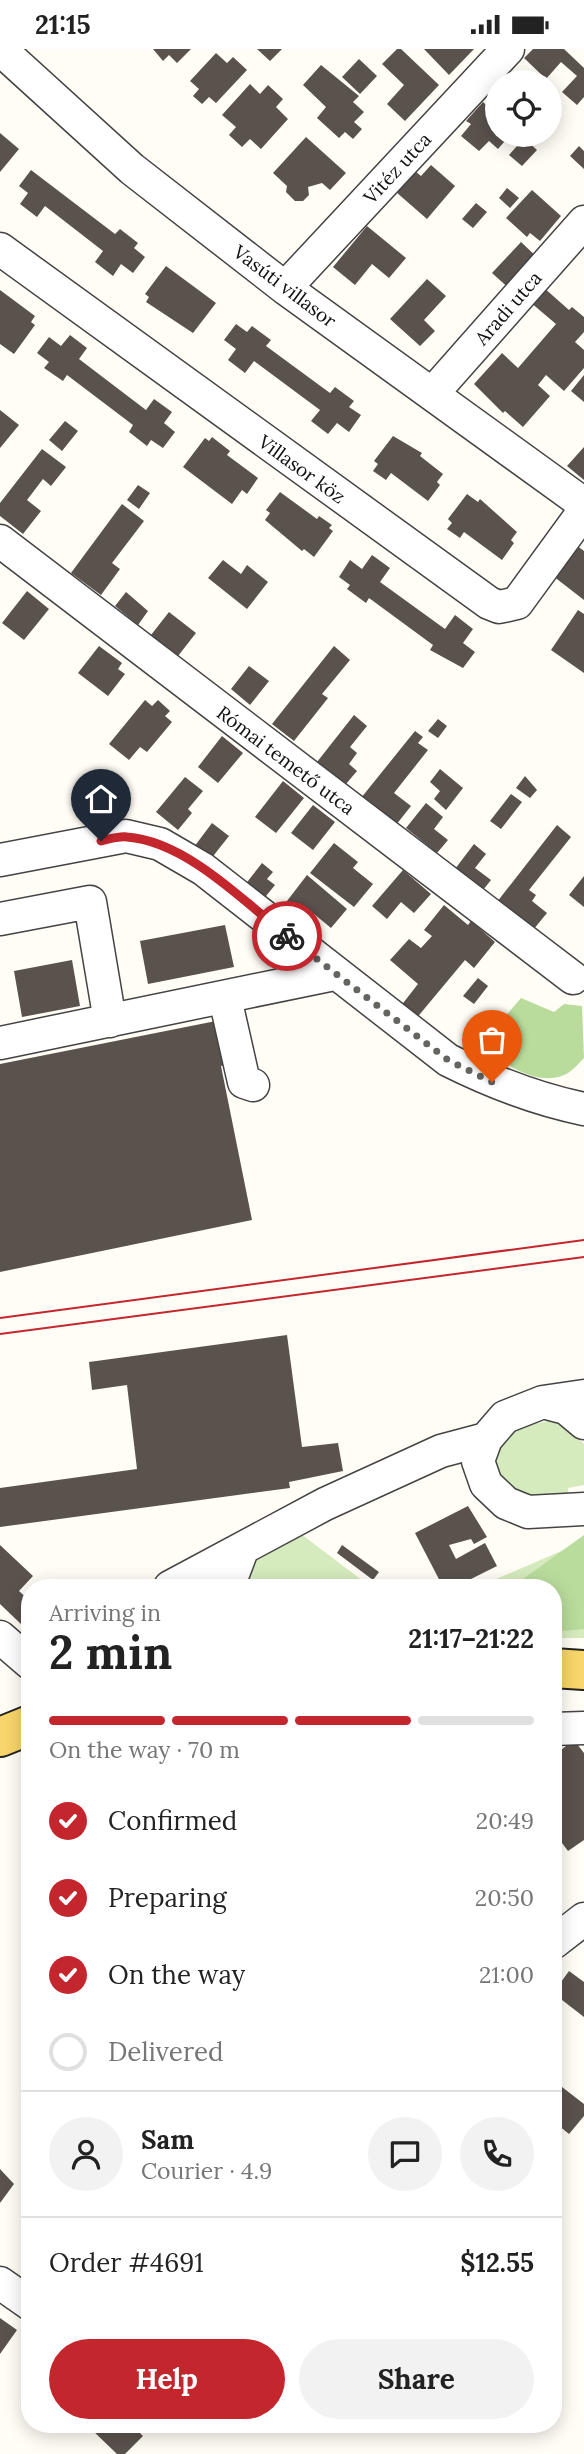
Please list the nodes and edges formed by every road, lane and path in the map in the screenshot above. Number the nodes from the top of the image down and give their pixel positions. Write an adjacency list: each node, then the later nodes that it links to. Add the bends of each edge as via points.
1 (0, 49): 5 (street, Vasúti villasor, via 132,169)
2 (508, 49): 5 (street, Vitéz utca)
3 (584, 222): 6 (street, Aradi utca)
4 (0, 249): 8 (street, Villasor köz, via 489,603 499,607 517,603)
5 (285, 288): 6 (street, Vasúti villasor)
6 (432, 394): 7 (street, Vasúti villasor)
7 (584, 504)
8 (584, 511)
9 (0, 541): 13 (street, Római temető utca)
10 (0, 860): 12 (street, via 126,836 160,844 203,869)
11 (0, 919): 15 (street, via 90,902)
12 (334, 974): 14 (street); 18 (street, via 448,1060 492,1082)
13 (573, 978)
14 (225, 998): 15 (street); 17 (street, via 244,1082)
15 (110, 1021): 16 (street)
16 (0, 1043)
17 (253, 1085)
18 (584, 1109)
19 (584, 1395): 20 (street)
20 (542, 1402): 21 (street, via 566,1408); 22 (street, via 505,1417)
21 (584, 1423)
22 (486, 1439): 23 (street, via 478,1461 486,1484 506,1503 528,1512); 24 (street, via 442,1451 325,1504)
23 (584, 1509)
24 (242, 1551): 25 (street); 26 (street)
25 (186, 1579)
26 (231, 1579)
27 (0, 1637): 28 (street)
28 (21, 1655)
29 (562, 1669): 30 (main road)
30 (584, 1670)
31 (584, 1728): 33 (street)
32 (21, 1729): 34 (main road)
33 (562, 1729)
34 (0, 1737)
35 (584, 1919): 36 (street)
36 (562, 1936)
37 (0, 2283): 38 (street)
38 (21, 2298)

